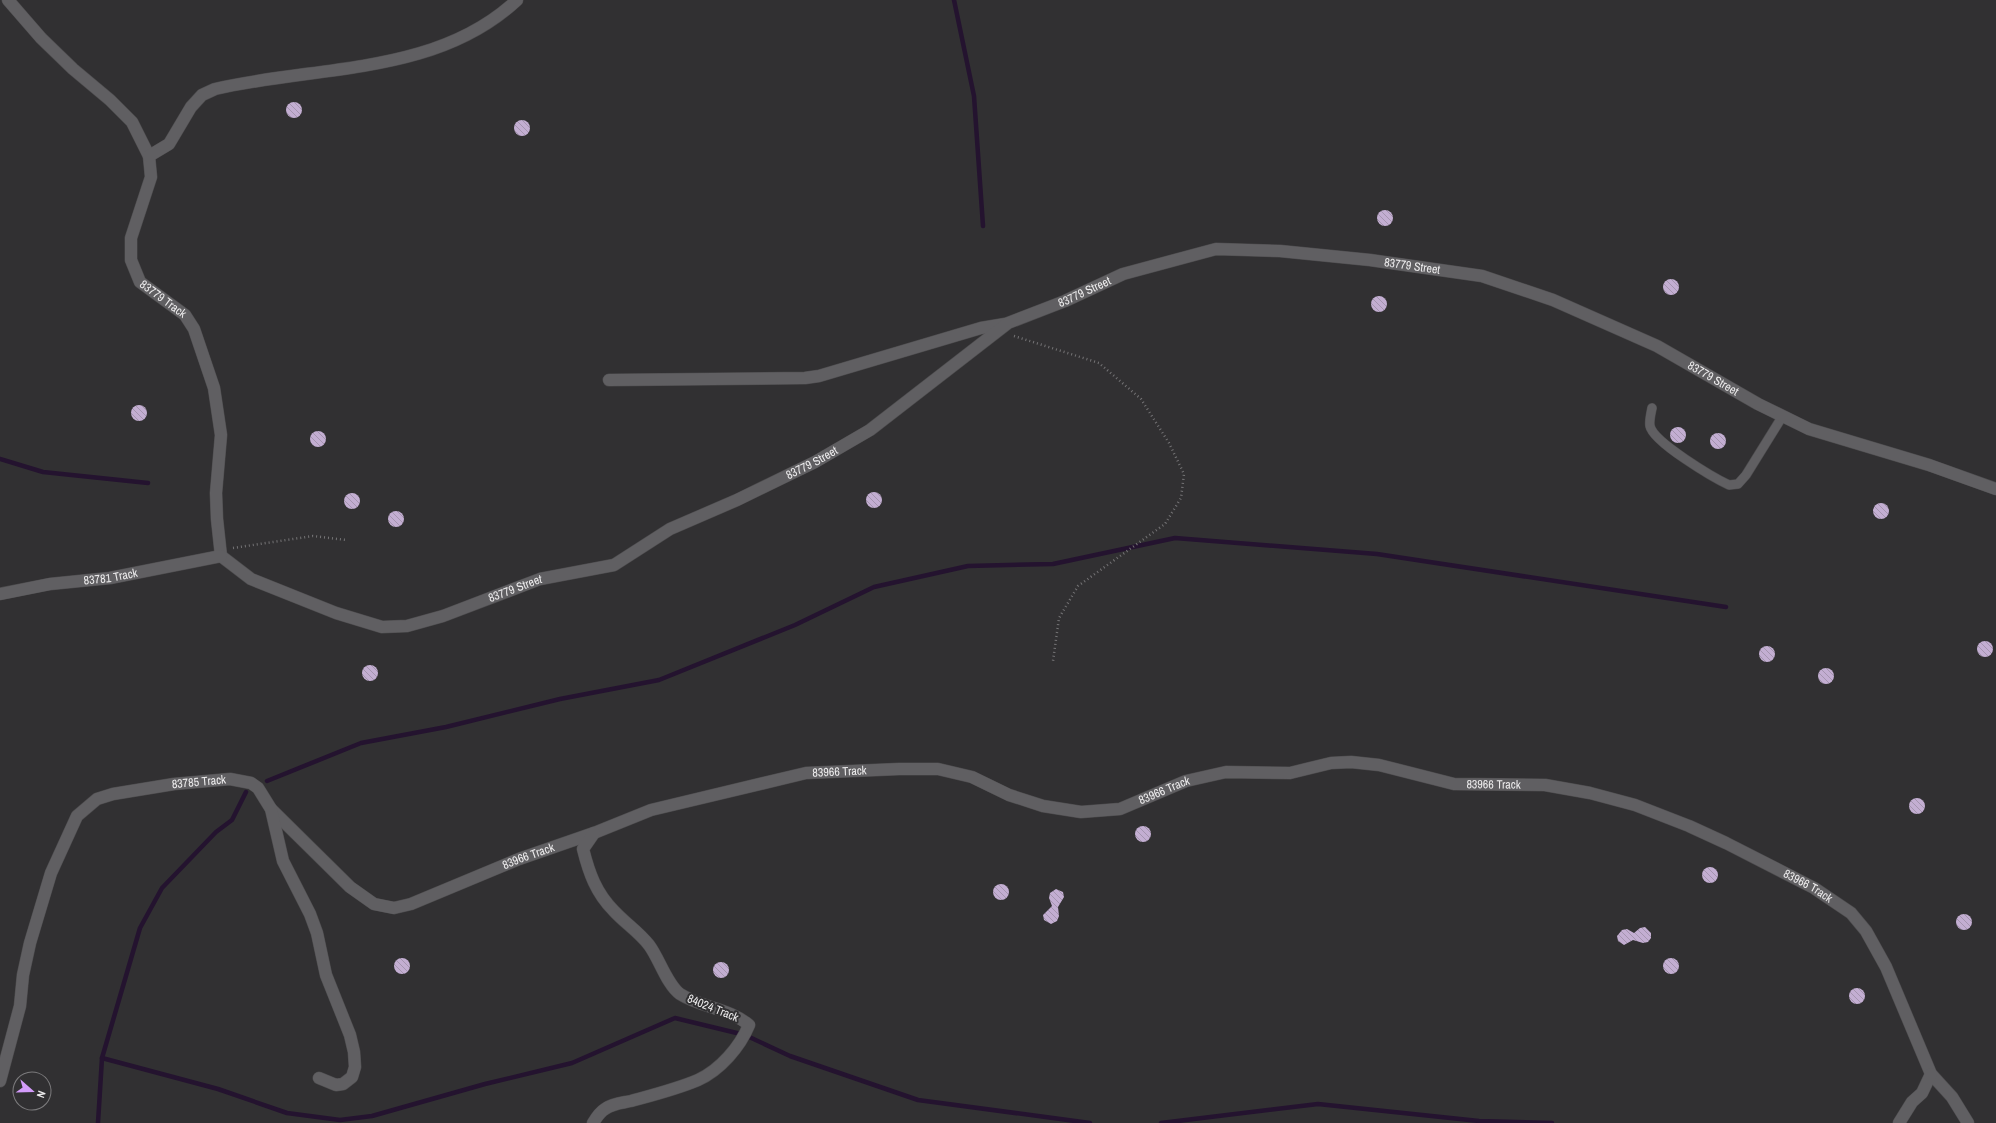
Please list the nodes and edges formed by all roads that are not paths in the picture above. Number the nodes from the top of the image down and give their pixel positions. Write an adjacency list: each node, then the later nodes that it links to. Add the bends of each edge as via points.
1 (8, 0): 3 (street, 83779 Track, via 46,44 132,122)
2 (517, 0): 3 (street, via 487,24 442,48 379,64 215,89 202,95 191,106 169,144)
3 (149, 156): 9 (street, 83779 Track, via 151,177 131,238 131,260 140,282 185,315 194,329 214,388 221,435 216,493)
4 (1008, 323): 5 (street, via 981,328 812,377); 7 (street, 83779 Street, via 1065,301 1123,274 1216,249 1280,251 1370,260 1482,276 1553,300 1657,346); 9 (street, 83779 Street, via 870,430 815,462 670,530 614,565 540,579 436,618 407,626 382,627 360,622 292,597 250,578)
5 (609, 380)
6 (1652, 408): 7 (lane, via 1650,426 1656,437 1729,485 1738,484 1746,475)
7 (1782, 417): 8 (street, 83779 Street, via 1809,429 1929,465)
8 (1996, 489)
9 (221, 553): 10 (street, 83781 Track, via 110,578 50,584)
10 (0, 594)
11 (271, 809): 12 (street, 83966 Track, via 350,887 374,904 394,908 411,904 519,859); 14 (street, 83785 Track, via 283,861 310,914 326,975 339,1004 354,1052 355,1067 352,1077 343,1084 336,1085); 15 (street, 83785 Track, via 258,788 251,783 230,779 174,784 114,794 97,799 77,816 51,873 30,943 20,1006)
12 (594, 833): 13 (street, 83966 Track, via 651,810 806,773 899,768 938,769 972,777 1009,795 1043,806 1081,812 1120,809 1186,781 1226,772 1290,773 1331,763 1351,762 1379,765 1454,784 1545,785 1590,793 1635,805 1726,842 1814,888 1851,912 1866,931 1886,967); 16 (street, 84024 Track, via 583,849 588,872 599,895 649,945 679,993 697,1002 721,1009 750,1025 735,1049 712,1072 691,1082 614,1104 604,1109)
13 (1931, 1074): 17 (street, via 1922,1093 1912,1102); 18 (street, 83966 Track, via 1952,1097)
14 (319, 1078)
15 (0, 1081)
16 (593, 1123)
17 (1899, 1123)
18 (1968, 1123)

